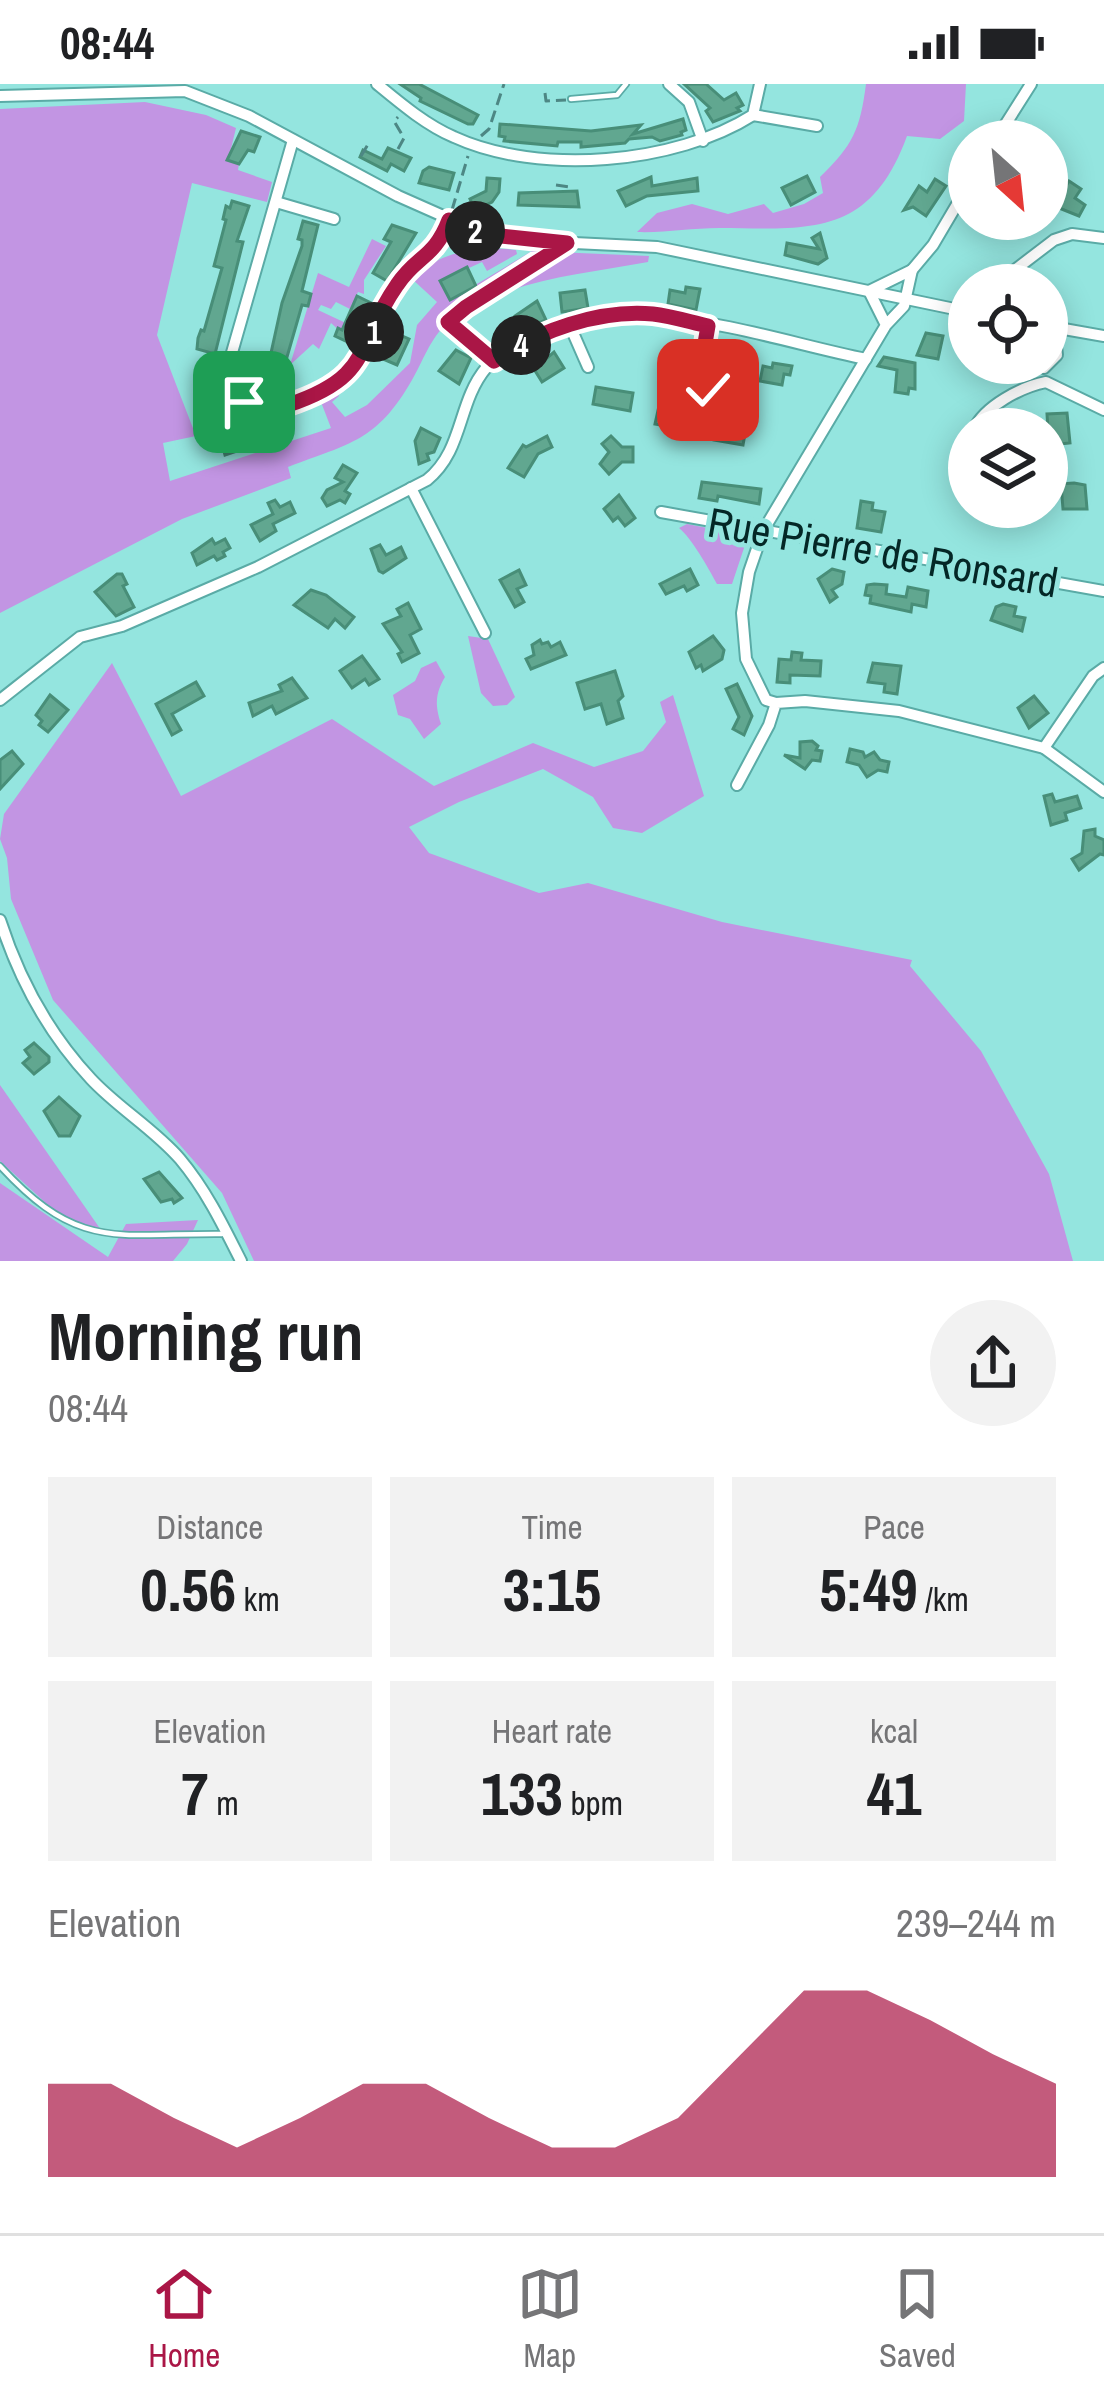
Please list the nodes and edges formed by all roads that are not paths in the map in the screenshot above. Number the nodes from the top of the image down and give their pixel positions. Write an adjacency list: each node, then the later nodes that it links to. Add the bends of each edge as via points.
1 (376, 84): 13 (street, via 454,137 500,153 662,154)
2 (626, 84): 8 (lane, via 616,95)
3 (668, 84): 13 (street, via 688,102)
4 (760, 84): 9 (street)
5 (1031, 84): 10 (street)
6 (186, 86): 7 (street); 12 (street)
7 (0, 96)
8 (571, 99)
9 (753, 115): 11 (street); 13 (street)
10 (1008, 120)
11 (817, 126)
12 (293, 140): 14 (street); 17 (street)
13 (703, 141)
14 (276, 202): 15 (street); 31 (street)
15 (334, 219)
16 (948, 219): 20 (street)
17 (449, 220): 21 (street, via 501,236 657,247); 36 (street, via 438,247 397,285 363,354 338,382 273,410)
18 (1104, 238): 19 (street, via 1072,234)
19 (1023, 264)
20 (912, 270): 21 (street); 22 (street)
21 (869, 291): 22 (street); 24 (street)
22 (904, 299): 23 (street); 24 (street)
23 (948, 308)
24 (886, 325): 29 (street)
25 (569, 326): 26 (street, via 653,314); 30 (street); 40 (street, via 494,361 469,395 444,466)
26 (708, 326): 29 (street); 34 (street, via 699,378)
27 (1068, 330): 28 (street)
28 (1104, 336)
29 (866, 359): 42 (street)
30 (588, 367)
31 (228, 380): 35 (street); 36 (street)
32 (1029, 384): 37 (street)
33 (1064, 384): 38 (street)
34 (708, 390)
35 (216, 399)
36 (252, 408): 39 (street)
37 (994, 408)
38 (1104, 410)
39 (206, 427)
40 (411, 488): 44 (street); 46 (street, via 168,607 80,637)
41 (662, 512): 42 (street, Rue Pierre de Ronsard)
42 (764, 531): 43 (street, Rue Pierre de Ronsard); 47 (street, via 742,614 746,659 766,700)
43 (1104, 591)
44 (485, 633)
45 (1104, 668): 48 (street)
46 (0, 700)
47 (776, 703): 48 (street, via 899,711); 49 (street)
48 (1044, 748): 50 (street)
49 (736, 784)
50 (1104, 792)
51 (0, 920): 53 (street, via 15,967 67,1049 182,1161)
52 (0, 1166): 53 (lane, via 80,1229)
53 (228, 1234): 54 (street)
54 (241, 1261)

